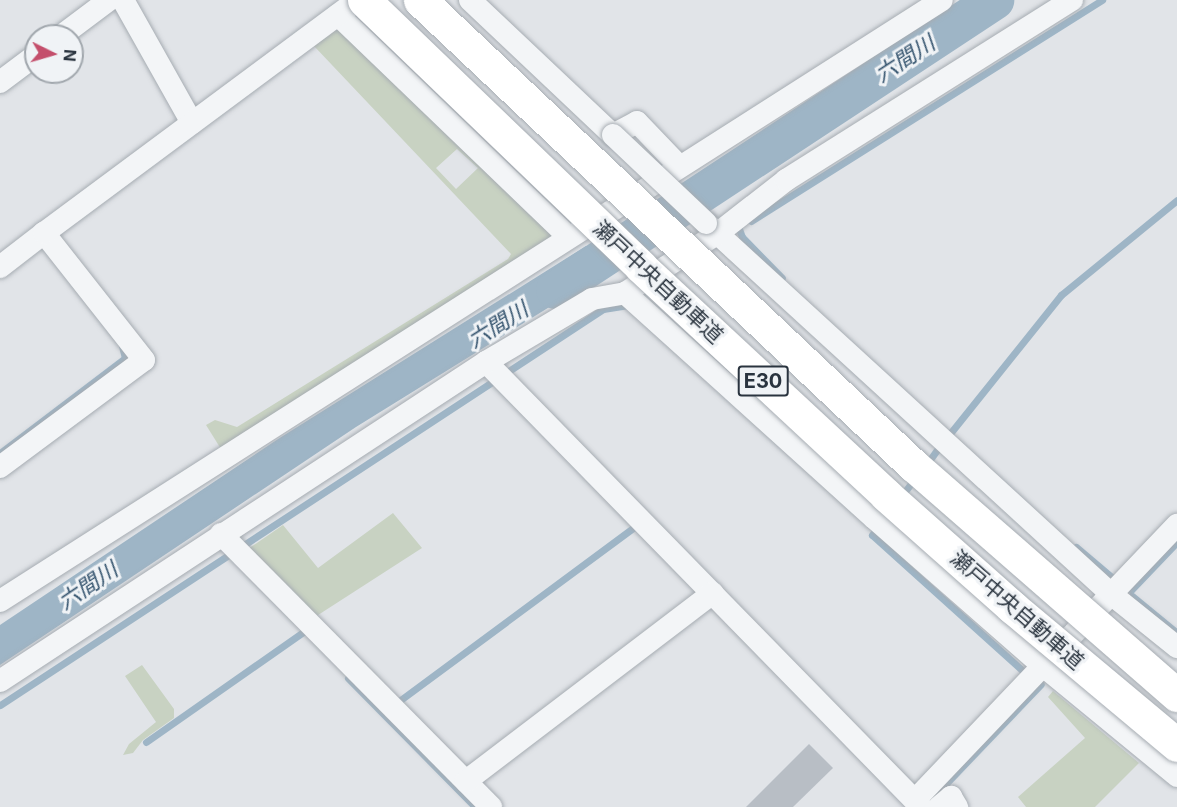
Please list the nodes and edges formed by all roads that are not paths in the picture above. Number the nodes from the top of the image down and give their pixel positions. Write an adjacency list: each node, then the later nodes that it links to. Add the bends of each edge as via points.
1 (109, 0): 9 (street)
2 (123, 0): 12 (street)
3 (358, 0): 8 (street)
4 (420, 0): 30 (highway, 瀬戸中央自動車道 / E30, bridge, via 913,465)
5 (470, 0): 13 (street)
6 (942, 0): 14 (street)
7 (1072, 0): 15 (street)
8 (351, 8): 12 (street); 16 (street); 31 (highway, 瀬戸中央自動車道 / E30, bridge, via 641,267 877,487)
9 (77, 24)
10 (24, 64): 11 (street)
11 (0, 82)
12 (192, 123): 17 (street)
13 (613, 135): 14 (street, via 637,122); 15 (street, bridge)
14 (679, 166): 16 (street)
15 (711, 228): 19 (street); 24 (street)
16 (569, 237): 26 (street)
17 (47, 238): 18 (street); 21 (street, via 144,360)
18 (0, 267)
19 (626, 293): 20 (street, via 592,299); 28 (street)
20 (495, 371): 23 (street); 25 (street)
21 (0, 467)
22 (1177, 525): 24 (street)
23 (231, 543): 29 (street); 33 (street)
24 (1111, 594): 27 (street); 28 (street)
25 (708, 599): 33 (street); 34 (street)
26 (0, 601)
27 (1177, 647)
28 (1042, 665): 32 (street); 34 (street)
29 (0, 681)
30 (1177, 695)
31 (1177, 745)
32 (1177, 776)
33 (466, 781): 35 (street)
34 (924, 804): 36 (street, via 951,797)
35 (491, 807)
36 (957, 807)

